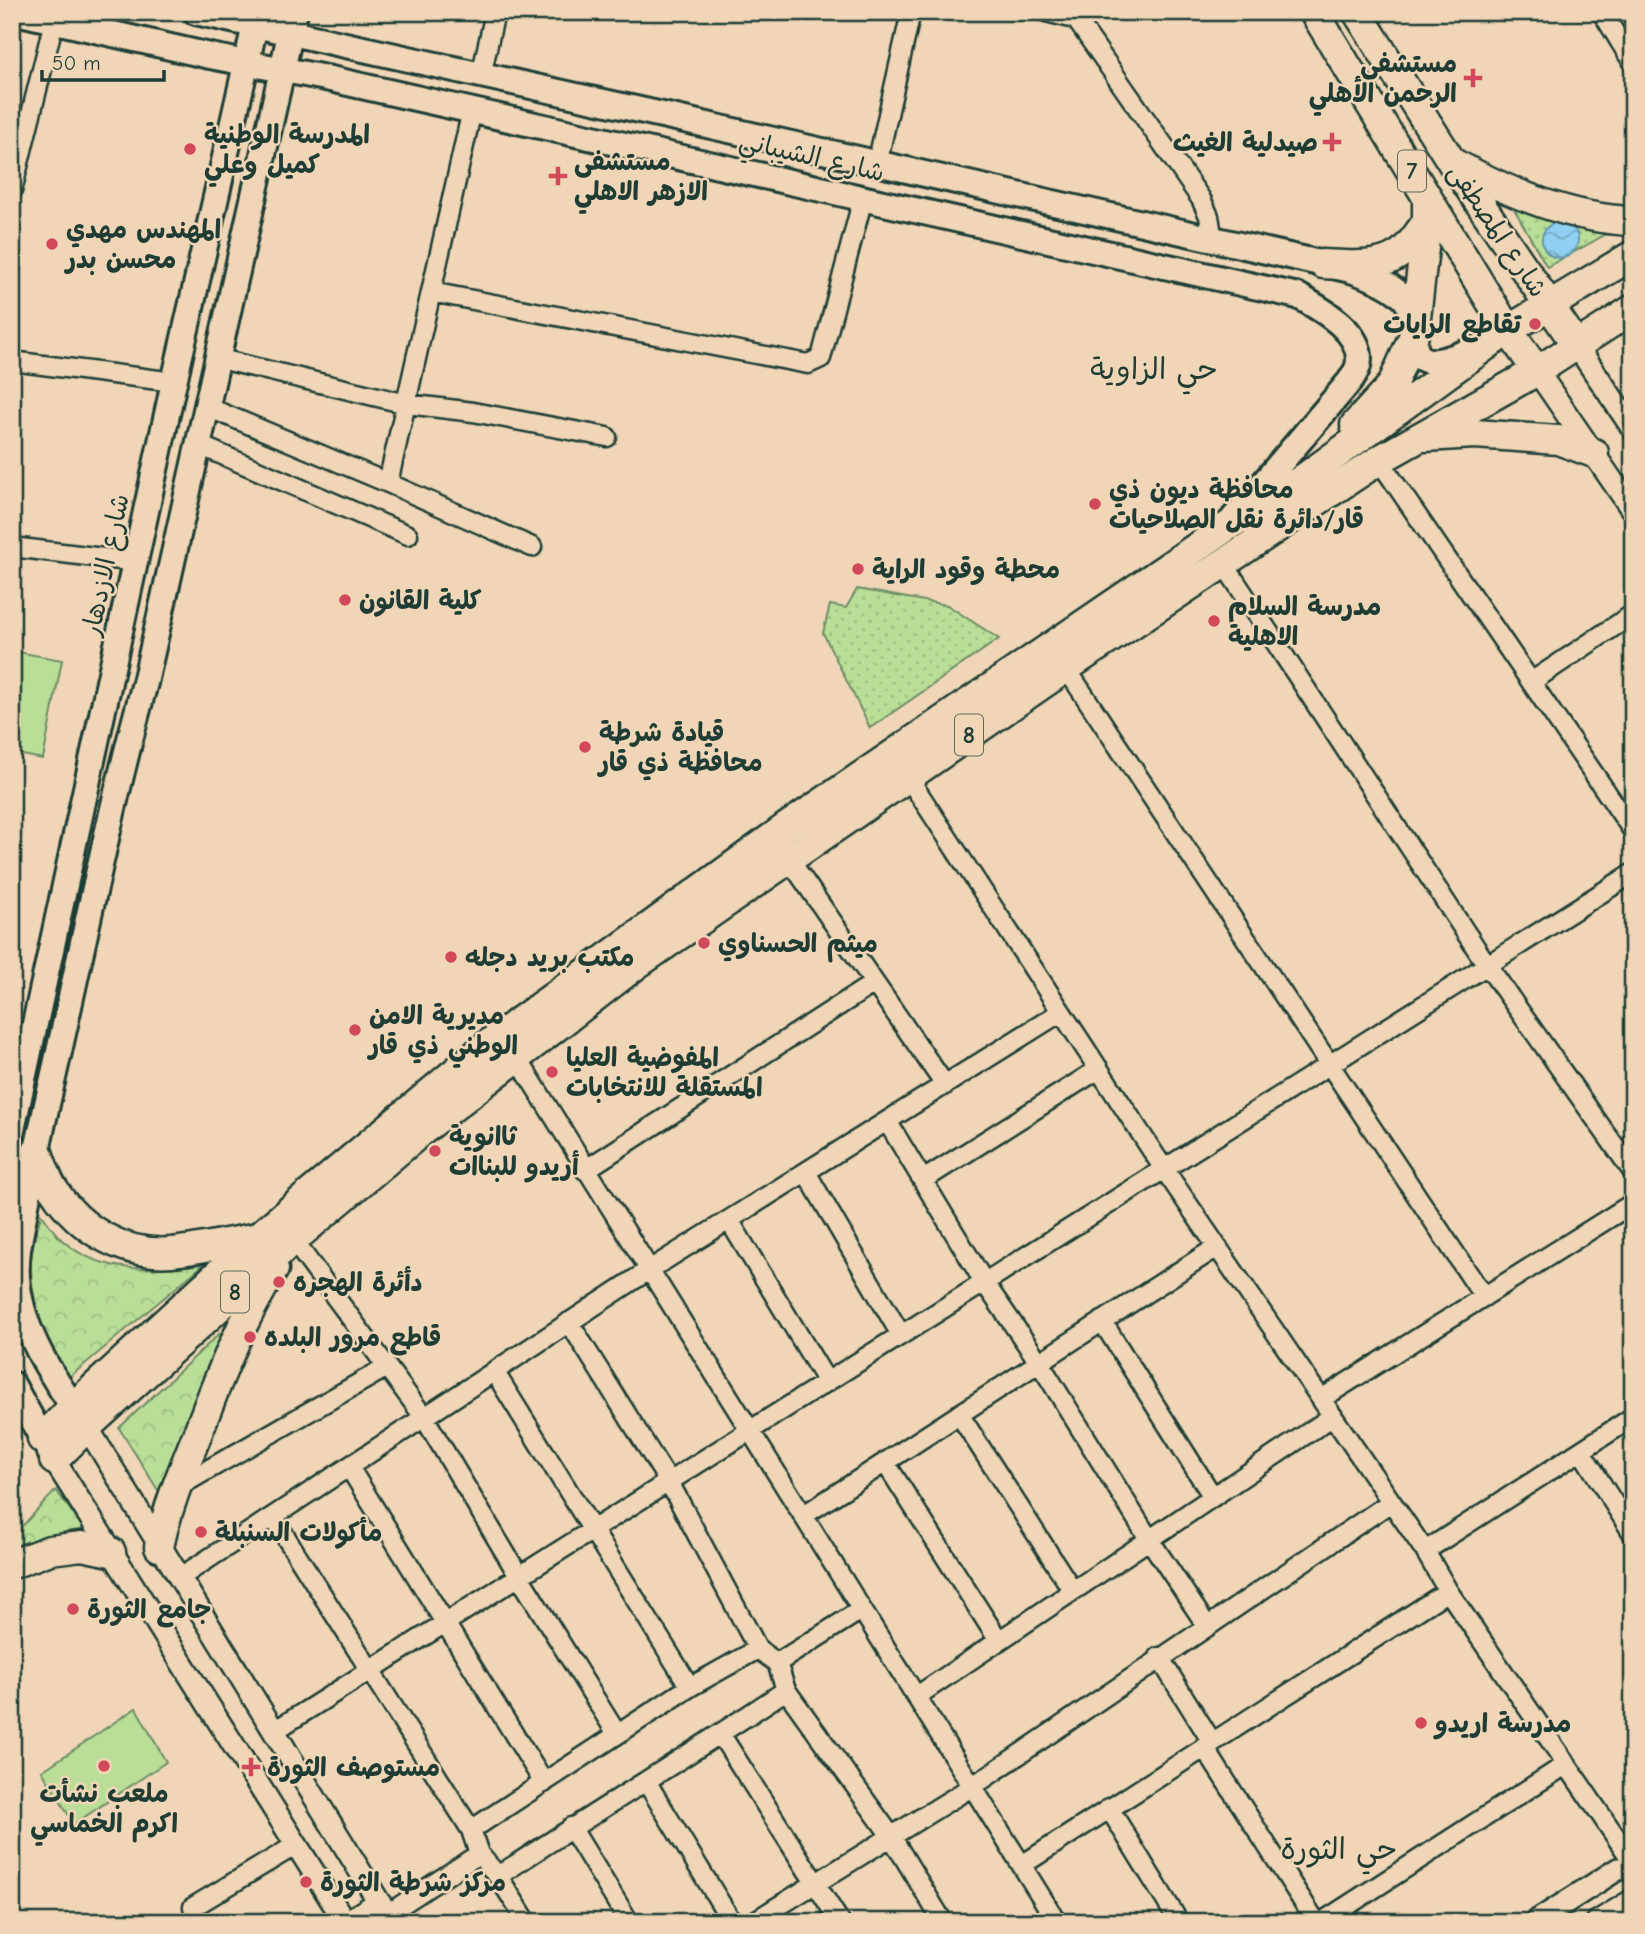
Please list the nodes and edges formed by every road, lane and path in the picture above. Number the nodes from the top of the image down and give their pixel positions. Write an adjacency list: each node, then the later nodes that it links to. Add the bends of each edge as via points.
1 (16, 12): 11 (main road, شارع الشيباني)
2 (196, 12): 10 (main road, شارع الشيباني)
3 (495, 12): 16 (street)
4 (911, 12): 18 (street)
5 (1046, 12): 9 (street)
6 (1314, 12): 23 (highway, شارع المصطفى / 7)
7 (1357, 12): 19 (highway, شارع المصطفى / 7)
8 (1602, 12): 14 (street)
9 (1073, 16): 26 (street, via 1201,199)
10 (256, 19): 12 (main road, شارع الشيباني); 13 (main road, شارع الازدهار)
11 (54, 21): 13 (main road, شارع الشيباني); 20 (street)
12 (292, 23): 15 (main road); 16 (main road, شارع الشيباني)
13 (246, 63): 15 (main road, شارع الشيباني); 39 (main road, شارع الازدهار)
14 (1633, 63)
15 (281, 71): 17 (main road, شارع الشيباني); 36 (main road)
16 (481, 76): 18 (main road, شارع الشيباني)
17 (472, 110): 22 (main road, شارع الشيباني); 29 (street)
18 (877, 164): 21 (main road, شارع الشيباني)
19 (1453, 164): 24 (highway, via 1521,195 1594,216); 30 (highway, شارع المصطفى / 7)
20 (12, 191)
21 (1024, 197): 25 (main road); 26 (main road, شارع الشيباني)
22 (863, 198): 25 (main road, شارع الشيباني); 29 (street, via 821,358 808,364)
23 (1427, 209): 28 (highway, via 1400,254 1351,265); 32 (highway, شارع المصطفى / 7); 33 (highway)
24 (1630, 219)
25 (1017, 232): 51 (main road, شارع الشيباني, via 1298,296 1330,315 1355,342 1359,365 1350,381)
26 (1213, 241): 28 (main road, شارع الشيباني)
27 (1633, 256): 30 (highway, 8)
28 (1323, 264): 33 (main road, شارع الشيباني, via 1371,277 1405,299)
29 (431, 292): 40 (street)
30 (1550, 306): 32 (highway, 8); 35 (highway, 7)
31 (1628, 311): 35 (highway, 8)
32 (1508, 330): 34 (highway, 8); 38 (highway, 7)
33 (1414, 335): 34 (main road, شارع الشيباني, via 1415,350 1427,361); 48 (highway, via 1392,385)
34 (1485, 346): 48 (highway, 8)
35 (1577, 346): 38 (highway, 8); 42 (street)
36 (216, 358): 40 (street); 41 (main road)
37 (12, 361): 39 (street)
38 (1538, 371): 44 (highway, 8); 46 (street)
39 (174, 382): 55 (main road, شارع الازدهار)
40 (407, 404): 43 (street); 49 (street)
41 (205, 406): 45 (main road); 49 (street)
42 (1633, 429)
43 (607, 437)
44 (1419, 437): 46 (highway, via 1475,434 1558,440); 47 (highway, 8)
45 (197, 444): 52 (street); 61 (main road)
46 (1594, 453): 50 (street)
47 (1379, 460): 56 (highway, 8); 59 (street)
48 (1301, 480): 51 (highway, 8)
49 (388, 483): 54 (street)
50 (1633, 511)
51 (1228, 526): 63 (highway, 8)
52 (408, 535)
53 (12, 547): 55 (street)
54 (532, 547)
55 (136, 562): 60 (main road, شارع الازدهار)
56 (1224, 564): 58 (highway, 8); 67 (street)
57 (1633, 614): 59 (street)
58 (1066, 668): 62 (highway, 8); 71 (street)
59 (1531, 682): 64 (street)
60 (95, 747): 61 (main road); 75 (main road, شارع الازدهار)
61 (125, 755): 76 (main road)
62 (908, 777): 65 (highway, 8); 69 (street)
63 (785, 828): 65 (highway, 8); 65 (highway, via 789,845)
64 (1633, 831)
65 (776, 859): 68 (street); 70 (highway, 8); 84 (highway, 8, via 491,1042)
66 (1633, 873): 67 (street)
67 (1487, 965): 71 (street); 80 (street)
68 (874, 983): 73 (street); 78 (street)
69 (1061, 1012): 72 (street); 73 (street)
70 (516, 1056): 78 (street); 85 (highway, 8)
71 (1330, 1064): 77 (street); 89 (street)
72 (1099, 1069): 77 (street); 81 (street)
73 (945, 1085): 74 (street)
74 (887, 1121): 79 (street); 81 (street)
75 (12, 1130)
76 (37, 1150): 84 (highway, via 52,1188 71,1213 95,1234 132,1249 170,1252); 101 (main road, via 17,1279 30,1334)
77 (1164, 1169): 86 (street); 88 (street)
78 (586, 1170): 87 (street)
79 (806, 1172): 83 (street); 92 (street)
80 (1633, 1172)
81 (923, 1180): 88 (street)
82 (1633, 1203): 89 (street)
83 (729, 1220): 87 (street); 96 (street)
84 (258, 1237): 101 (highway, 8)
85 (293, 1240): 94 (street); 101 (highway, 8); 110 (highway, via 236,1336)
86 (1217, 1247): 90 (street); 98 (street)
87 (649, 1270): 91 (street); 104 (street)
88 (984, 1282): 92 (street); 93 (street)
89 (1484, 1297): 98 (street)
90 (1102, 1321): 93 (street); 111 (street)
91 (569, 1322): 95 (street); 109 (street)
92 (901, 1335): 96 (street)
93 (1039, 1362): 99 (street); 117 (street)
94 (387, 1367): 102 (street); 110 (street)
95 (494, 1371): 102 (street); 115 (street)
96 (827, 1381): 104 (street)
97 (12, 1384): 105 (main road)
98 (1321, 1399): 100 (street)
99 (959, 1414): 107 (street); 124 (street)
100 (1333, 1416): 111 (street); 112 (street)
101 (80, 1417): 105 (highway, 8); 118 (street)
102 (425, 1417): 108 (street); 122 (street)
103 (1633, 1417): 106 (street)
104 (751, 1430): 109 (street); 113 (street)
105 (48, 1450): 120 (street)
106 (1581, 1451): 116 (street); 119 (street)
107 (885, 1462): 113 (street); 129 (street)
108 (349, 1467): 114 (street); 127 (street)
109 (668, 1482): 115 (street); 130 (street)
110 (176, 1489): 118 (highway)
111 (1213, 1497): 117 (street)
112 (1391, 1502): 119 (street); 128 (street)
113 (804, 1515): 126 (street)
114 (273, 1517): 123 (street); 133 (street)
115 (593, 1530): 122 (street); 134 (street)
116 (1633, 1534)
117 (1149, 1539): 124 (street); 128 (street)
118 (159, 1547): 123 (street)
119 (1425, 1551): 125 (street)
120 (111, 1552): 121 (highway, via 82,1546 50,1550); 149 (street)
121 (12, 1564)
122 (519, 1576): 127 (street); 138 (street)
123 (179, 1578): 137 (street)
124 (1073, 1591): 129 (street)
125 (1448, 1591): 140 (street); 141 (street)
126 (861, 1610): 132 (street); 136 (street)
127 (446, 1622): 133 (street); 143 (street)
128 (1207, 1626): 131 (street)
129 (999, 1641): 136 (street)
130 (758, 1648): 132 (street); 134 (street)
131 (1159, 1657): 140 (street); 144 (street)
132 (777, 1663): 135 (street)
133 (370, 1671): 137 (street); 147 (street)
134 (690, 1687): 138 (street)
135 (786, 1690): 139 (street); 148 (street)
136 (917, 1696): 144 (street)
137 (274, 1731): 158 (street)
138 (617, 1734): 143 (street)
139 (721, 1735): 142 (street); 155 (street)
140 (1208, 1744): 145 (street); 168 (street)
141 (1567, 1764): 151 (street); 169 (street)
142 (646, 1781): 146 (street); 162 (street)
143 (544, 1783): 147 (street)
144 (973, 1786): 148 (street); 152 (street)
145 (1110, 1808): 152 (street); 167 (street)
146 (571, 1828): 154 (street); 161 (street)
147 (471, 1830): 150 (street)
148 (891, 1836): 155 (street); 165 (street)
149 (296, 1845): 157 (street); 159 (street)
150 (479, 1854): 154 (street); 158 (street)
151 (1633, 1862)
152 (1022, 1865): 166 (street)
153 (1633, 1868): 170 (street, via 1618,1869)
154 (498, 1876): 160 (street)
155 (817, 1882): 163 (street); 164 (street)
156 (1631, 1904): 171 (street)
157 (193, 1907)
158 (388, 1912): 159 (street)
159 (345, 1922)
160 (527, 1922)
161 (629, 1922)
162 (732, 1922)
163 (753, 1922)
164 (841, 1922)
165 (943, 1922)
166 (1057, 1922)
167 (1179, 1922)
168 (1316, 1922)
169 (1322, 1922)
170 (1535, 1922)
171 (1597, 1922)

